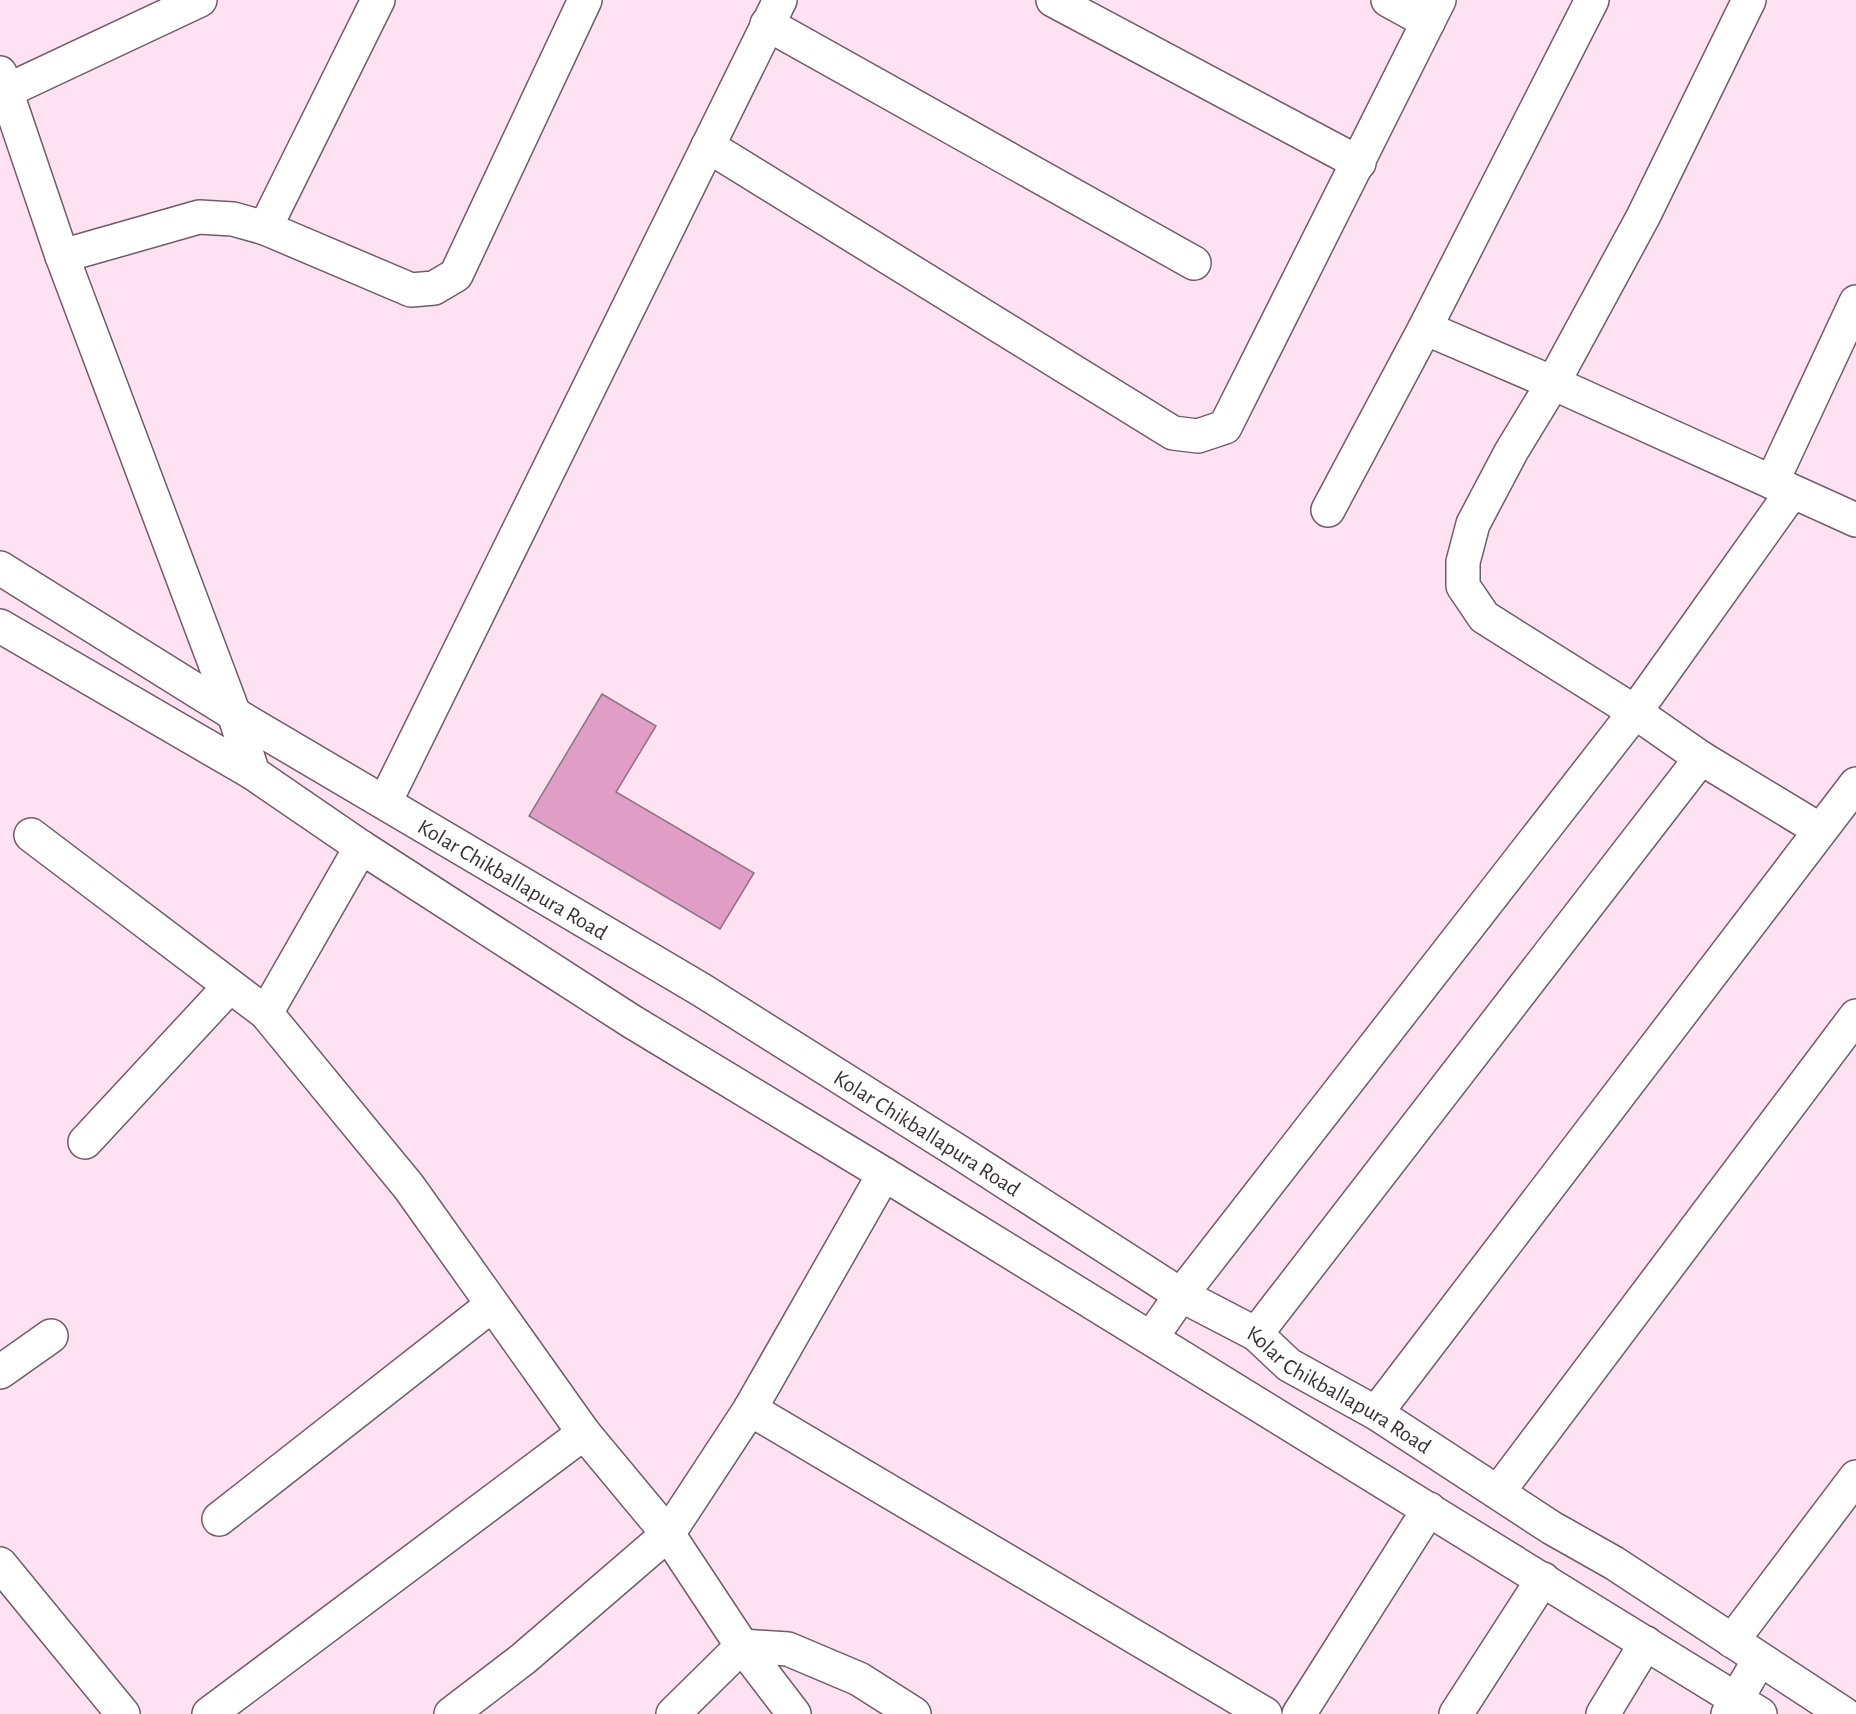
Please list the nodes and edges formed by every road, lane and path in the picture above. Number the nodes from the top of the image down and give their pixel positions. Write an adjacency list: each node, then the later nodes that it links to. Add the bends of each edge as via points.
1 (200, 0): 10 (street)
2 (378, 0): 13 (street)
3 (585, 0): 13 (street, via 456,275 434,288 411,290)
4 (1053, 0): 12 (street)
5 (1388, 0): 8 (street)
6 (1592, 0): 17 (street)
7 (1749, 0): 18 (street, via 1643,217)
8 (1434, 11): 12 (street)
9 (774, 12): 11 (street); 15 (street)
10 (2, 86): 14 (street)
11 (708, 146): 12 (street, via 1173,433 1198,436 1225,428); 29 (street)
12 (1359, 163)
13 (264, 228): 14 (street, via 233,219 199,217)
14 (62, 255): 25 (street)
15 (1194, 263)
16 (1856, 302): 19 (street)
17 (1425, 328): 18 (street); 20 (street)
18 (1553, 383): 19 (street); 24 (street, via 1473,524 1463,562 1463,586 1484,617)
19 (1782, 487): 21 (street); 24 (street)
20 (1328, 510)
21 (1856, 520)
22 (0, 568): 25 (street, Kolar Chikballapura Road)
23 (0, 626): 27 (street)
24 (1635, 712): 26 (street); 38 (street)
25 (234, 714): 27 (street); 29 (street, Kolar Chikballapura Road)
26 (1701, 758): 30 (street); 40 (street)
27 (253, 773): 32 (street)
28 (1856, 784): 30 (street)
29 (385, 802): 38 (street, Kolar Chikballapura Road, via 710,995)
30 (1820, 830): 45 (street)
31 (31, 835): 33 (street)
32 (361, 847): 34 (street); 37 (street, via 631,1020)
33 (230, 986): 34 (street); 36 (street)
34 (266, 1013): 39 (street, via 408,1186)
35 (1856, 1016): 48 (street)
36 (85, 1142)
37 (884, 1174): 42 (street); 44 (street)
38 (1181, 1295): 40 (street, Kolar Chikballapura Road); 42 (street)
39 (492, 1305): 46 (street); 50 (street)
40 (1256, 1334): 45 (street, Kolar Chikballapura Road, via 1289,1365)
41 (51, 1336): 43 (street)
42 (1151, 1338): 49 (street)
43 (0, 1372)
44 (750, 1409): 51 (street); 65 (street)
45 (1376, 1413): 48 (street, Kolar Chikballapura Road)
46 (584, 1433): 51 (street); 60 (street)
47 (1856, 1478): 54 (street)
48 (1498, 1492): 54 (street, Kolar Chikballapura Road)
49 (1429, 1509): 52 (street); 66 (street)
50 (219, 1519)
51 (668, 1534): 56 (street); 61 (street, via 524,1659)
52 (1543, 1579): 55 (street); 67 (street)
53 (6, 1582): 59 (street)
54 (1732, 1641): 57 (street, Kolar Chikballapura Road)
55 (1646, 1643): 58 (street); 68 (street)
56 (742, 1646): 62 (street); 63 (street); 64 (street, via 788,1649 859,1679)
57 (1759, 1660): 58 (street); 69 (street, Kolar Chikballapura Road)
58 (1742, 1709)
59 (123, 1714)
60 (209, 1714)
61 (451, 1714)
62 (673, 1714)
63 (794, 1714)
64 (914, 1714)
65 (1265, 1714)
66 (1299, 1714)
67 (1456, 1714)
68 (1603, 1714)
69 (1844, 1714)

